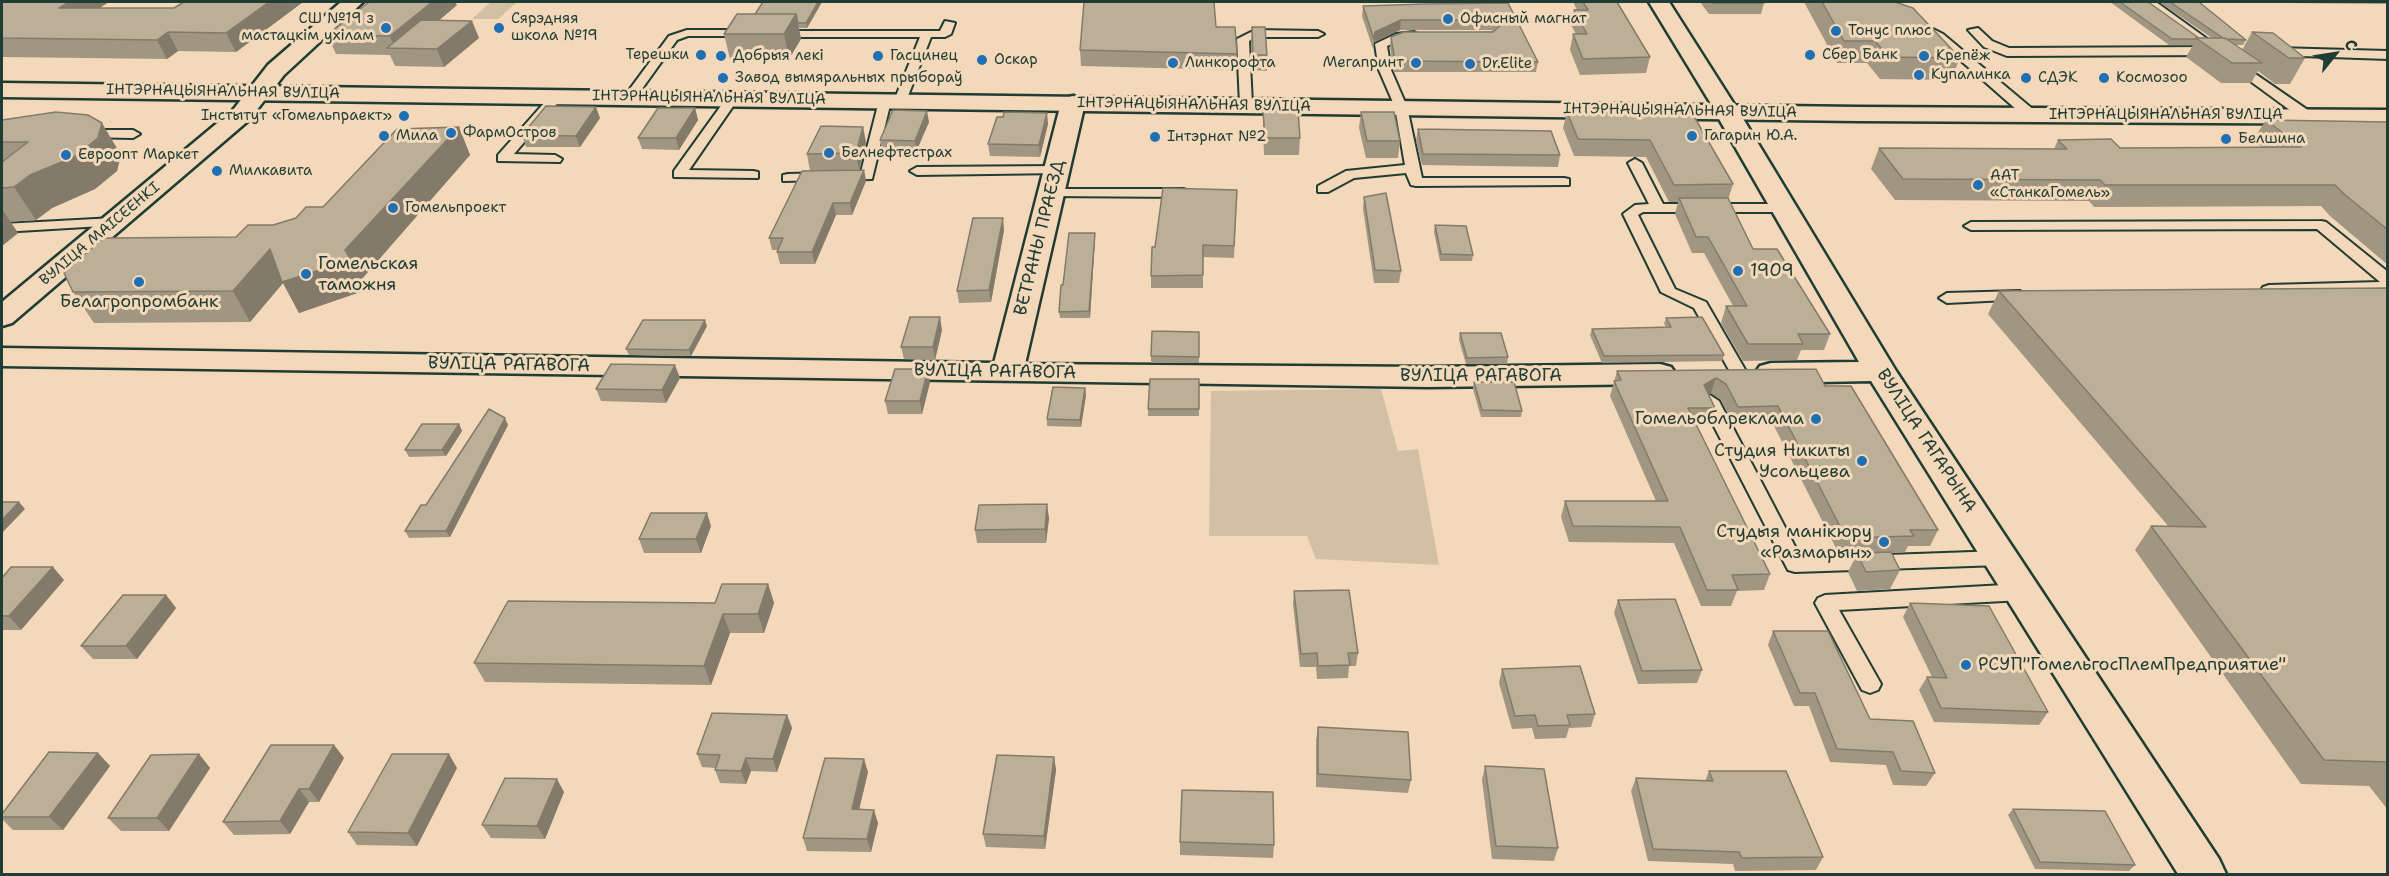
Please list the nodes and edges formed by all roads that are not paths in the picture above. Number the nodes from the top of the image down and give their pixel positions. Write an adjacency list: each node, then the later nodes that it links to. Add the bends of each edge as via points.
1 (353, 2): 15 (street, ВУЛІЦА МАІСЕЕНКІ, via 276,70)
2 (1659, 2): 23 (street, ВУЛІЦА ГАГАРЫНА)
3 (2149, 2): 10 (lane)
4 (1904, 21): 24 (lane, via 1939,36)
5 (949, 23): 7 (lane, via 945,34)
6 (1974, 30): 10 (lane, via 1988,44 2007,52)
7 (927, 34): 17 (lane, via 687,33 673,38); 19 (lane)
8 (1318, 34): 21 (lane, via 1255,33 1243,39)
9 (1422, 36): 22 (lane, via 1400,36 1382,44 1385,70)
10 (2218, 51): 11 (lane); 25 (lane)
11 (2241, 51)
12 (2263, 52): 13 (lane)
13 (2388, 55)
14 (2, 90): 15 (street, ІНТЭРНАЦЫЯНАЛЬНАЯ ВУЛІЦА)
15 (257, 93): 16 (street, ІНТЭРНАЦЫЯНАЛЬНАЯ ВУЛІЦА); 43 (street, ВУЛІЦА МАІСЕЕНКІ, via 241,115)
16 (556, 96): 17 (street, ІНТЭРНАЦЫЯНАЛЬНАЯ ВУЛІЦА); 29 (lane, via 503,158)
17 (630, 97): 18 (street, ІНТЭРНАЦЫЯНАЛЬНАЯ ВУЛІЦА)
18 (732, 99): 19 (street, ІНТЭРНАЦЫЯНАЛЬНАЯ ВУЛІЦА); 33 (lane, via 679,174)
19 (893, 101): 20 (street, ІНТЭРНАЦЫЯНАЛЬНАЯ ВУЛІЦА); 34 (lane)
20 (1073, 103): 21 (street, ІНТЭРНАЦЫЯНАЛЬНАЯ ВУЛІЦА); 36 (street, ВЕТРАНЫ ПРАЕЗД)
21 (1246, 105): 22 (street, ІНТЭРНАЦЫЯНАЛЬНАЯ ВУЛІЦА)
22 (1401, 107): 23 (street, ІНТЭРНАЦЫЯНАЛЬНАЯ ВУЛІЦА); 31 (lane)
23 (1727, 112): 24 (street, ІНТЭРНАЦЫЯНАЛЬНАЯ ВУЛІЦА); 42 (street, ВУЛІЦА ГАГАРЫНА)
24 (2030, 114): 25 (street, ІНТЭРНАЦЫЯНАЛЬНАЯ ВУЛІЦА)
25 (2307, 116): 26 (street, ІНТЭРНАЦЫЯНАЛЬНАЯ ВУЛІЦА)
26 (2388, 117)
27 (74, 134): 28 (lane)
28 (133, 134)
29 (555, 159)
30 (1635, 163): 41 (lane)
31 (1412, 168): 37 (lane, via 1416,182); 38 (lane, via 1351,174)
32 (917, 171): 36 (lane)
33 (753, 175)
34 (867, 176): 35 (lane); 39 (lane)
35 (788, 178)
36 (1054, 182): 40 (lane); 54 (street, ВЕТРАНЫ ПРАЕЗД)
37 (1564, 182)
38 (1323, 189)
39 (861, 193)
40 (1195, 193)
41 (1658, 208): 42 (lane); 55 (lane, via 1640,208 1630,214 1669,292 1700,305)
42 (1785, 208): 53 (street, ВУЛІЦА ГАГАРЫНА)
43 (114, 222): 45 (lane); 51 (street, ВУЛІЦА МАІСЕЕНКІ)
44 (1971, 226): 46 (lane, via 2321,225)
45 (2, 228)
46 (2388, 280)
47 (2388, 286): 48 (lane)
48 (2256, 290)
49 (2040, 296): 50 (lane)
50 (1947, 298)
51 (2, 317)
52 (2, 357): 54 (street, ВУЛІЦА РАГАВОГА)
53 (1880, 371): 55 (street, ВУЛІЦА РАГАВОГА); 57 (street, ВУЛІЦА ГАГАРЫНА)
54 (1007, 373): 56 (street, ВУЛІЦА РАГАВОГА)
55 (1739, 373): 56 (street, ВУЛІЦА РАГАВОГА)
56 (1701, 383): 57 (lane, via 1795,565)
57 (2001, 558): 58 (street, ВУЛІЦА ГАГАРЫНА)
58 (2022, 592): 59 (lane, via 1825,603); 60 (street, ВУЛІЦА ГАГАРЫНА)
59 (1870, 684)
60 (2204, 874)

